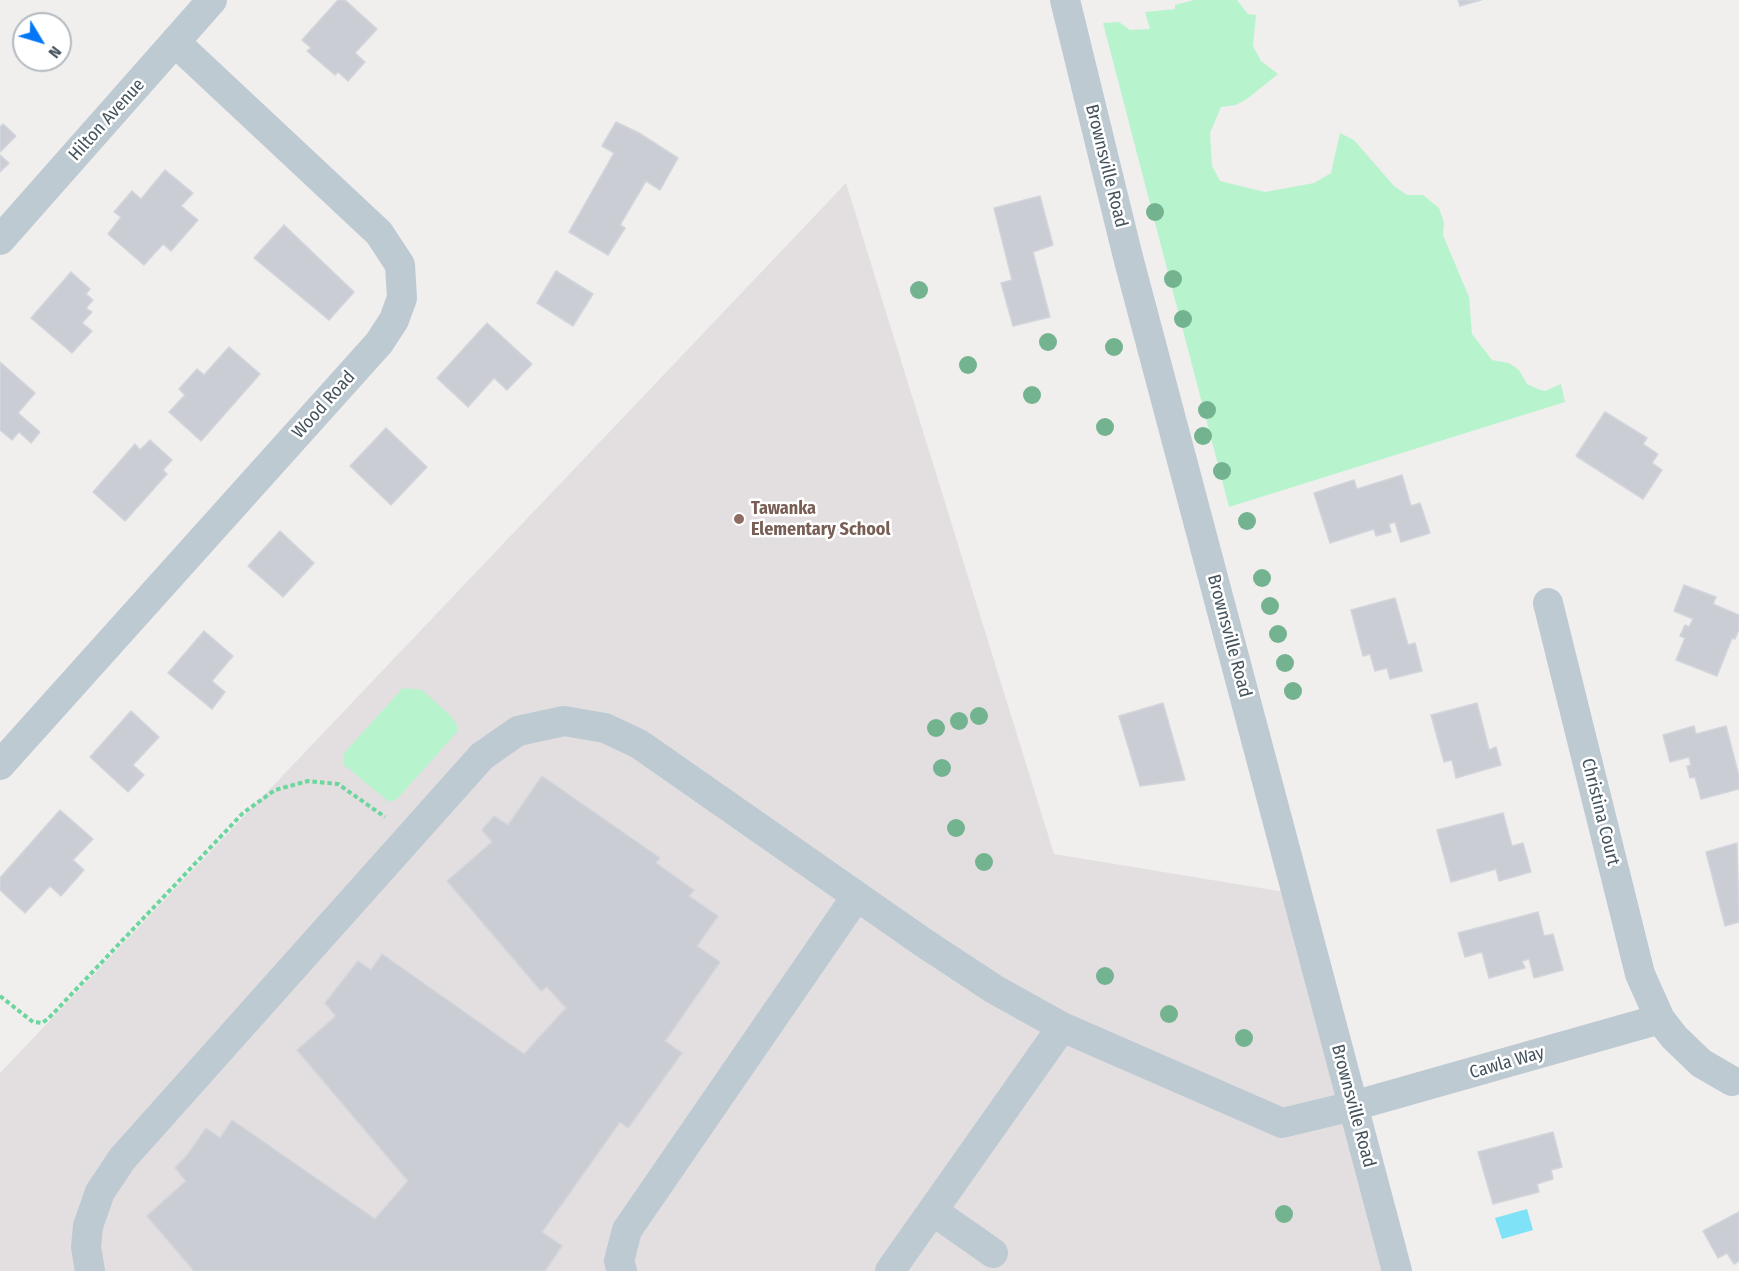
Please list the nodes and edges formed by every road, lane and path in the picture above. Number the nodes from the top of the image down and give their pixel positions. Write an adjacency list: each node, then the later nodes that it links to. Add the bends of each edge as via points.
1 (212, 0): 3 (street, Hilton Avenue)
2 (1065, 0): 13 (street, Brownsville Road, via 1128,257)
3 (176, 43): 4 (street, Hilton Avenue); 6 (street, Wood Road, via 379,232 400,265 402,298 379,343)
4 (0, 240)
5 (1548, 603): 10 (street, Christina Court, via 1641,974)
6 (0, 765)
7 (387, 818): 9 (path, via 338,784 308,781 275,790 243,813 48,1019 33,1022)
8 (856, 897): 11 (street, Cawla Way, via 994,989); 16 (street, Cawla Way, via 639,744 605,728 564,721 518,731 482,756 122,1159 100,1192 88,1226); 17 (street, via 627,1230 619,1261)
9 (2, 998)
10 (1660, 1019): 12 (street, Christina Court, via 1701,1063); 13 (street, Cawla Way)
11 (1062, 1028): 13 (street, Cawla Way, via 1282,1123); 14 (street)
12 (1732, 1081)
13 (1353, 1106): 19 (street, Brownsville Road)
14 (933, 1211): 15 (street); 18 (street)
15 (993, 1253)
16 (90, 1271)
17 (622, 1271)
18 (890, 1271)
19 (1397, 1271)

